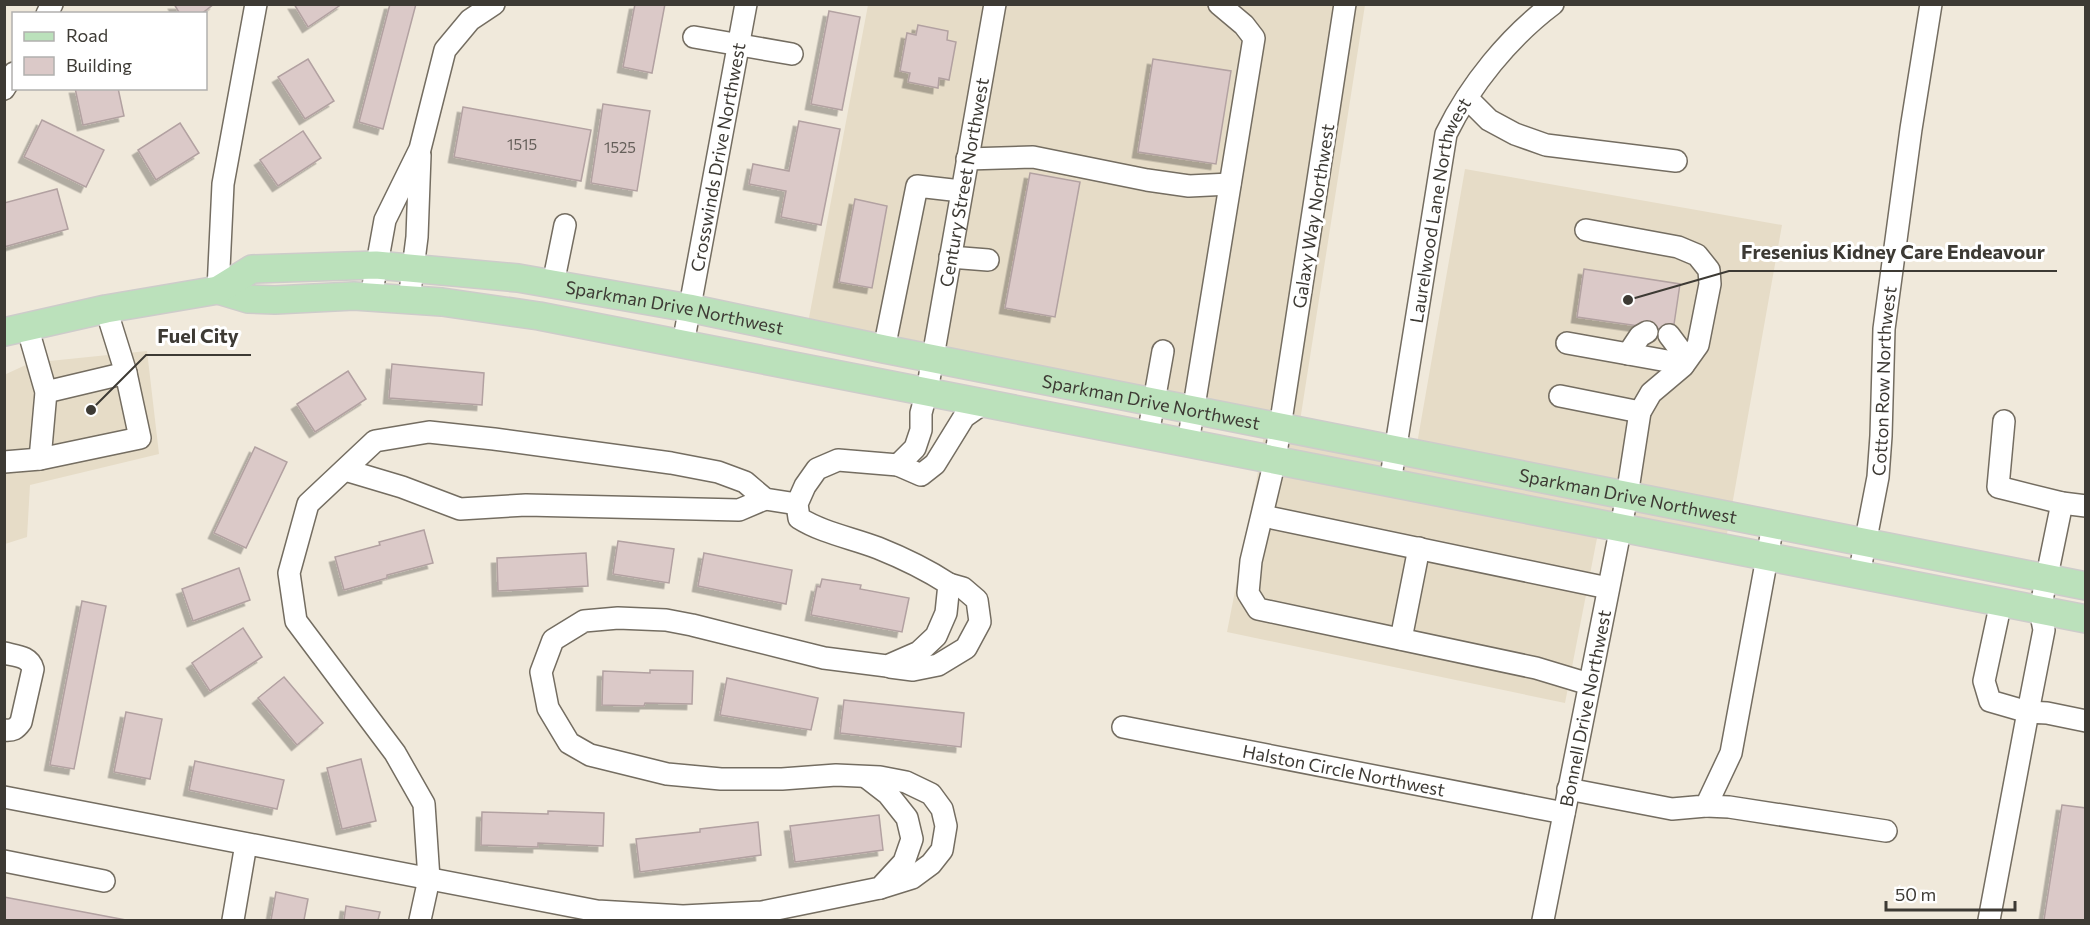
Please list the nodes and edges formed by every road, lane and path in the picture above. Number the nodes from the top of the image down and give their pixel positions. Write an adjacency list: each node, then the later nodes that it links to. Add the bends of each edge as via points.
1 (256, 4): 27 (street, via 223,184)
2 (494, 4): 15 (street, via 470,20 445,50)
3 (746, 4): 10 (street, Crosswinds Drive Northwest)
4 (994, 4): 16 (street, Century Street Northwest)
5 (1219, 4): 18 (street, via 1254,38)
6 (1345, 4): 51 (street, Galaxy Way Northwest)
7 (1553, 4): 14 (street, Laurelwood Lane Northwest, via 1512,42)
8 (1931, 4): 69 (street, Cotton Row Northwest, via 1886,318 1878,477)
9 (694, 36): 10 (street)
10 (739, 44): 11 (street); 30 (street, Crosswinds Drive Northwest)
11 (792, 54)
12 (12, 76): 13 (street)
13 (4, 89)
14 (1467, 98): 17 (street, via 1490,120 1546,145); 54 (street, Laurelwood Lane Northwest, via 1446,134 1442,153)
15 (420, 149): 24 (street, via 385,220); 25 (street)
16 (967, 159): 18 (street, via 1033,156 1189,186); 19 (street, Century Street Northwest)
17 (1676, 161)
18 (1230, 184): 48 (street)
19 (961, 191): 22 (street, Century Street Northwest); 37 (street, via 916,186)
20 (565, 225): 26 (street)
21 (1586, 230): 41 (street, via 1678,247 1697,255 1709,270 1710,284 1698,345)
22 (950, 256): 23 (street); 40 (street, Century Street Northwest)
23 (988, 260)
24 (376, 265): 25 (main road, Sparkman Drive Northwest); 27 (main road, Sparkman Drive Northwest, via 252,269); 28 (street)
25 (413, 270): 26 (main road, Sparkman Drive Northwest); 29 (street)
26 (553, 284): 30 (main road, Sparkman Drive Northwest)
27 (218, 290): 28 (main road, Sparkman Drive Northwest, via 266,300); 31 (main road, Sparkman Drive Northwest)
28 (371, 297): 29 (main road, Sparkman Drive Northwest)
29 (409, 300): 36 (main road, Sparkman Drive Northwest, via 539,316)
30 (689, 308): 36 (street, Crosswinds Drive Northwest); 37 (main road, Sparkman Drive Northwest)
31 (106, 309): 32 (main road, Sparkman Drive Northwest); 42 (street)
32 (16, 329): 43 (street)
33 (1647, 332): 39 (street)
34 (1669, 335): 41 (street, via 1678,347)
35 (1567, 343): 39 (street)
36 (683, 344): 44 (main road, Sparkman Drive Northwest)
37 (884, 349): 40 (main road, Sparkman Drive Northwest)
38 (1163, 351): 46 (street)
39 (1628, 354): 41 (street)
40 (932, 358): 44 (street, Century Street Northwest); 46 (main road, Sparkman Drive Northwest)
41 (1682, 363): 49 (street, via 1651,393)
42 (126, 373): 43 (street); 55 (street, via 140,438)
43 (46, 392): 55 (street)
44 (927, 392): 47 (main road, Sparkman Drive Northwest); 58 (street, Century Street Northwest, via 915,448)
45 (1560, 396): 49 (street)
46 (1153, 402): 48 (main road, Sparkman Drive Northwest); 52 (street)
47 (984, 403): 52 (main road, Sparkman Drive Northwest); 58 (street, via 964,417 935,464 921,475)
48 (1193, 410): 51 (main road, Sparkman Drive Northwest); 53 (street)
49 (1641, 412): 61 (street, Bonnell Drive Northwest)
50 (2004, 421): 63 (street, via 1998,488)
51 (1280, 427): 54 (main road, Sparkman Drive Northwest); 56 (street, Galaxy Way Northwest)
52 (1148, 435): 53 (main road, Sparkman Drive Northwest)
53 (1188, 443): 56 (main road, Sparkman Drive Northwest)
54 (1395, 450): 60 (street, Laurelwood Lane Northwest); 61 (main road, Sparkman Drive Northwest)
55 (40, 459): 57 (street)
56 (1275, 460): 60 (main road, Sparkman Drive Northwest); 66 (street, Galaxy Way Northwest)
57 (4, 462)
58 (898, 465): 64 (street, via 838,460 817,469)
59 (345, 470): 62 (street, via 460,509 526,505 739,510); 62 (street, via 375,441 429,432 718,472 745,482); 96 (street, via 308,504 289,573 296,621 395,753 424,804)
60 (1389, 483): 68 (main road, Sparkman Drive Northwest)
61 (1627, 496): 67 (main road, Sparkman Drive Northwest); 68 (street, Bonnell Drive Northwest)
62 (765, 499): 64 (street)
63 (2062, 502): 65 (street); 73 (street)
64 (797, 504): 74 (street, via 799,518 812,525 920,565)
65 (2085, 506)
66 (1263, 516): 70 (street); 80 (street, Galaxy Way Northwest, via 1251,561 1248,593 1258,609)
67 (1773, 525): 69 (main road, Sparkman Drive Northwest); 71 (street)
68 (1620, 528): 71 (main road, Sparkman Drive Northwest); 76 (street, Bonnell Drive Northwest)
69 (1865, 543): 72 (street, Cotton Row Northwest); 73 (main road, Sparkman Drive Northwest)
70 (1419, 548): 76 (street); 80 (street)
71 (1767, 557): 72 (main road, Sparkman Drive Northwest); 91 (street, via 1731,753)
72 (1859, 575): 77 (main road, Sparkman Drive Northwest)
73 (2046, 579): 75 (main road, Sparkman Drive Northwest); 78 (street)
74 (949, 584): 82 (street, via 946,614 936,636 919,652); 82 (street, via 963,588 977,600 980,622 966,648 938,665 913,670)
75 (2085, 586)
76 (1608, 588): 83 (street, Bonnell Drive Northwest)
77 (2001, 602): 78 (main road, Sparkman Drive Northwest); 84 (street, via 1984,681 1990,701)
78 (2040, 610): 79 (main road, Sparkman Drive Northwest); 84 (street, via 2044,630)
79 (2085, 619)
80 (1401, 639): 83 (street, Galaxy Way Northwest, via 1536,668)
81 (4, 653): 87 (street, via 28,659 33,669 21,722 11,731)
82 (886, 666): 88 (street, via 824,658 684,623 618,618 584,621 554,640 541,672 548,708 569,743 590,755 666,774 721,779)
83 (1589, 684): 89 (street, Bonnell Drive Northwest)
84 (2028, 712): 85 (street); 103 (street)
85 (2085, 721)
86 (1123, 727): 92 (street, Halston Circle Northwest)
87 (4, 730)
88 (865, 777): 98 (street, via 888,794 907,818 912,839 904,862); 98 (street, via 906,782 931,794 942,809 946,826 942,850 931,864 912,878)
89 (1568, 789): 91 (street, via 1672,809); 92 (street, Bonnell Drive Northwest)
90 (4, 797): 94 (street)
91 (1706, 806): 93 (street)
92 (1564, 813): 102 (street, Bonnell Drive Northwest)
93 (1886, 831)
94 (246, 844): 96 (street); 100 (street)
95 (4, 861): 97 (street)
96 (429, 879): 99 (street); 101 (street)
97 (104, 881)
98 (880, 888): 99 (street, via 762,912)
99 (621, 917)
100 (232, 921)
101 (420, 921)
102 (1543, 921)
103 (1989, 921)

